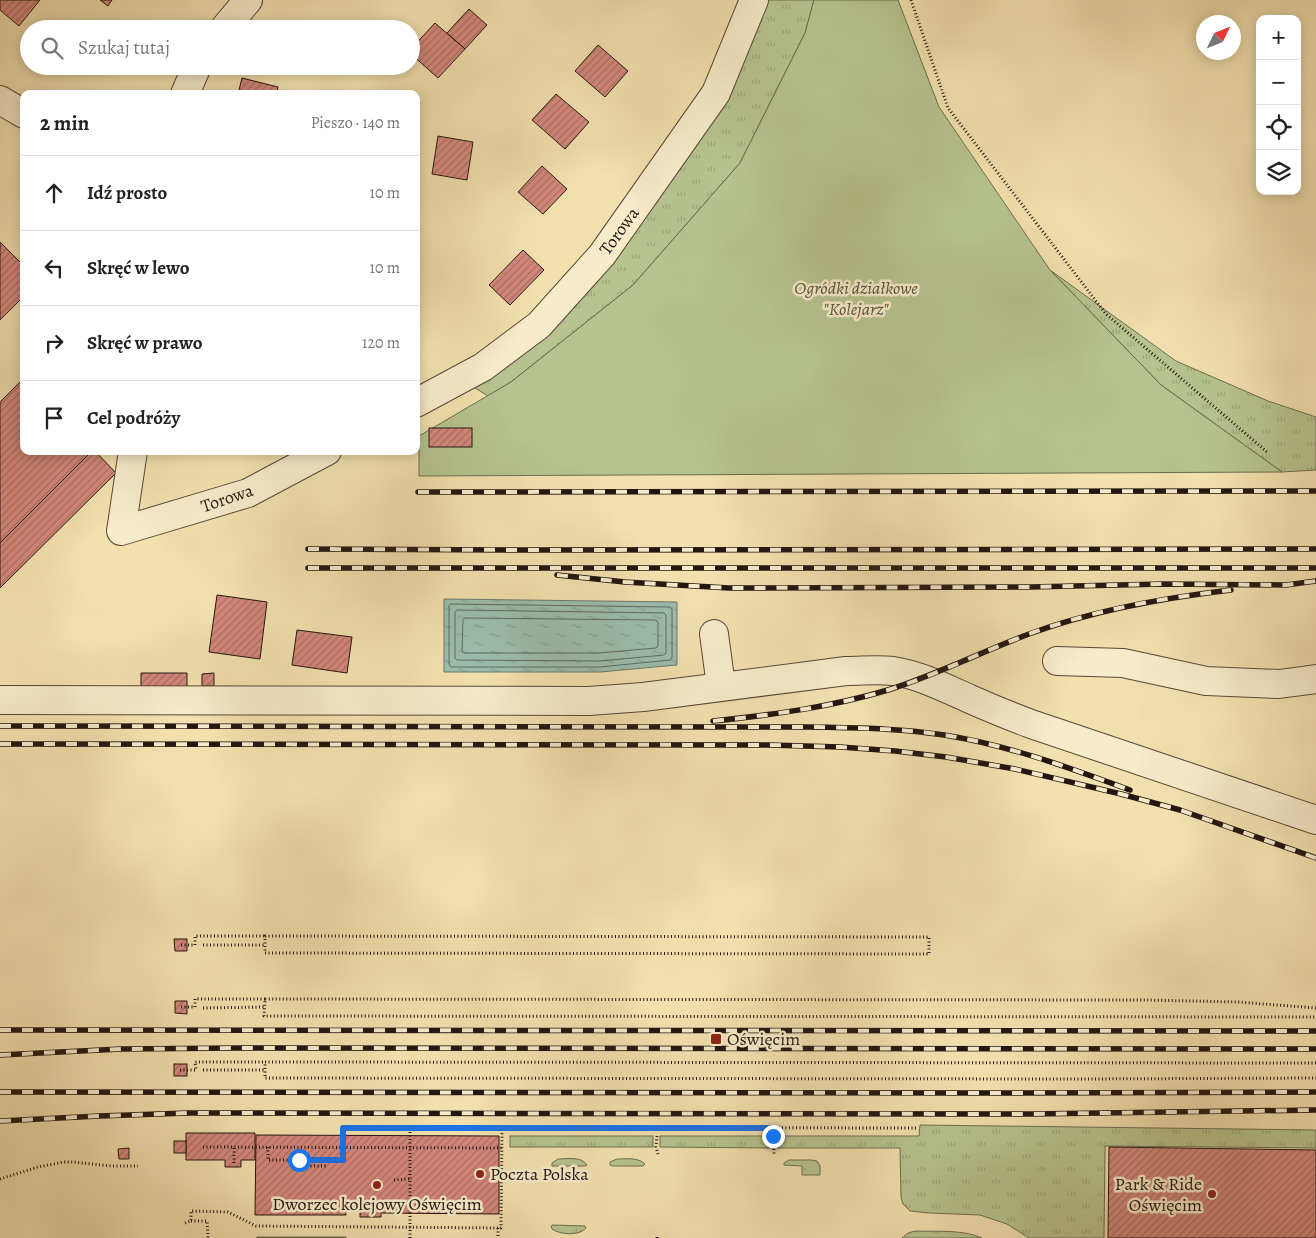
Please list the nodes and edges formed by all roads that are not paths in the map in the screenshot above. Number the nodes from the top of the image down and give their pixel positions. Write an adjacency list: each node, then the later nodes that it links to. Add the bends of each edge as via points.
1 (248, 0): 3 (street)
2 (754, 0): 8 (street, Torowa, via 716,93 602,256 539,325 483,367)
3 (231, 20)
4 (193, 75): 5 (street)
5 (187, 90)
6 (0, 100): 7 (street)
7 (20, 112)
8 (420, 401)
9 (132, 455): 10 (street, Torowa, via 122,531 248,493)
10 (319, 455)
11 (714, 634): 14 (street)
12 (1057, 661): 13 (street, via 1123,663 1206,681 1279,684)
13 (1316, 679)
14 (721, 686): 15 (street, via 643,697 574,701); 16 (street, via 846,671 901,673 936,683 1031,724)
15 (0, 700)
16 (1316, 820)

